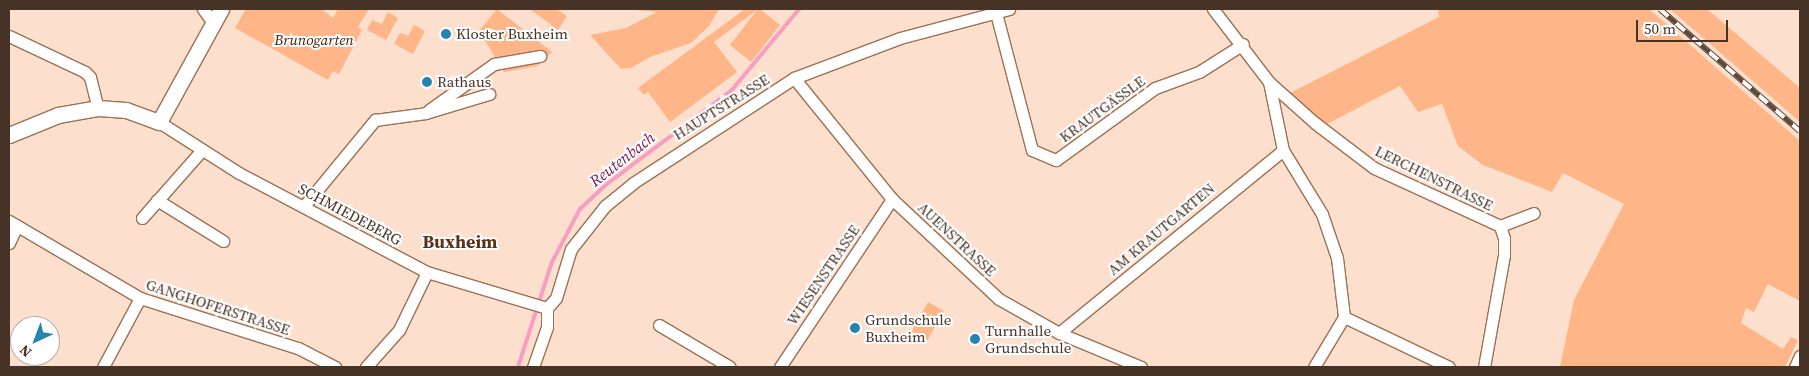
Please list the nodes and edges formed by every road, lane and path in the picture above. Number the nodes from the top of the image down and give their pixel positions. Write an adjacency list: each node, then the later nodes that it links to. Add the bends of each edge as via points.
1 (203, 9): 7 (street)
2 (221, 9): 7 (street)
3 (1009, 9): 5 (street, HAUPTSTRASSE)
4 (1213, 9): 9 (street)
5 (996, 13): 6 (street, HAUPTSTRASSE); 9 (street, KRAUTGÄSSLE, via 1032,150 1056,160 1155,88 1199,72)
6 (970, 14): 11 (street, HAUPTSTRASSE)
7 (213, 23): 16 (street)
8 (9, 36): 14 (street, via 84,72 90,77)
9 (1243, 44): 12 (street)
10 (540, 56): 15 (street, via 494,64)
11 (794, 78): 20 (street, AUENSTRASSE); 31 (street, HAUPTSTRASSE, via 665,160 605,206 571,249 556,298)
12 (1269, 82): 19 (street); 26 (street, LERCHENSTRASSE, via 1315,123 1374,168)
13 (489, 94): 15 (street)
14 (98, 108): 16 (street, via 126,110); 17 (street, via 58,115)
15 (426, 112): 22 (street, via 375,120)
16 (159, 122): 18 (street, SCHMIEDEBERG)
17 (9, 135)
18 (202, 150): 21 (street); 22 (street, SCHMIEDEBERG)
19 (1283, 150): 32 (street, via 1322,214 1337,258); 34 (street, AM KRAUTGARTEN)
20 (892, 199): 34 (street, AUENSTRASSE, via 999,299); 41 (street, WIESENSTRASSE)
21 (158, 200): 24 (street); 27 (street)
22 (304, 206): 29 (street, SCHMIEDEBERG)
23 (1534, 214): 26 (street)
24 (142, 218)
25 (13, 224): 28 (street, GANGHOFERSTRASSE); 30 (street, GANGHOFERSTRASSE)
26 (1500, 226): 45 (street, LERCHENSTRASSE, via 1504,255)
27 (223, 241)
28 (9, 243)
29 (427, 272): 31 (street, SCHMIEDEBERG); 38 (street, via 399,330)
30 (140, 298): 36 (street); 37 (street, GANGHOFERSTRASSE, via 298,348)
31 (547, 308): 39 (street, HAUPTSTRASSE, via 547,327)
32 (1344, 317): 43 (street); 44 (street)
33 (659, 325): 40 (street)
34 (1059, 333): 42 (street, AUENSTRASSE)
35 (1800, 356): 46 (street)
36 (103, 367)
37 (335, 367)
38 (366, 367)
39 (533, 367)
40 (730, 367)
41 (780, 367)
42 (1141, 367)
43 (1314, 367)
44 (1449, 367)
45 (1484, 367)
46 (1795, 367)

